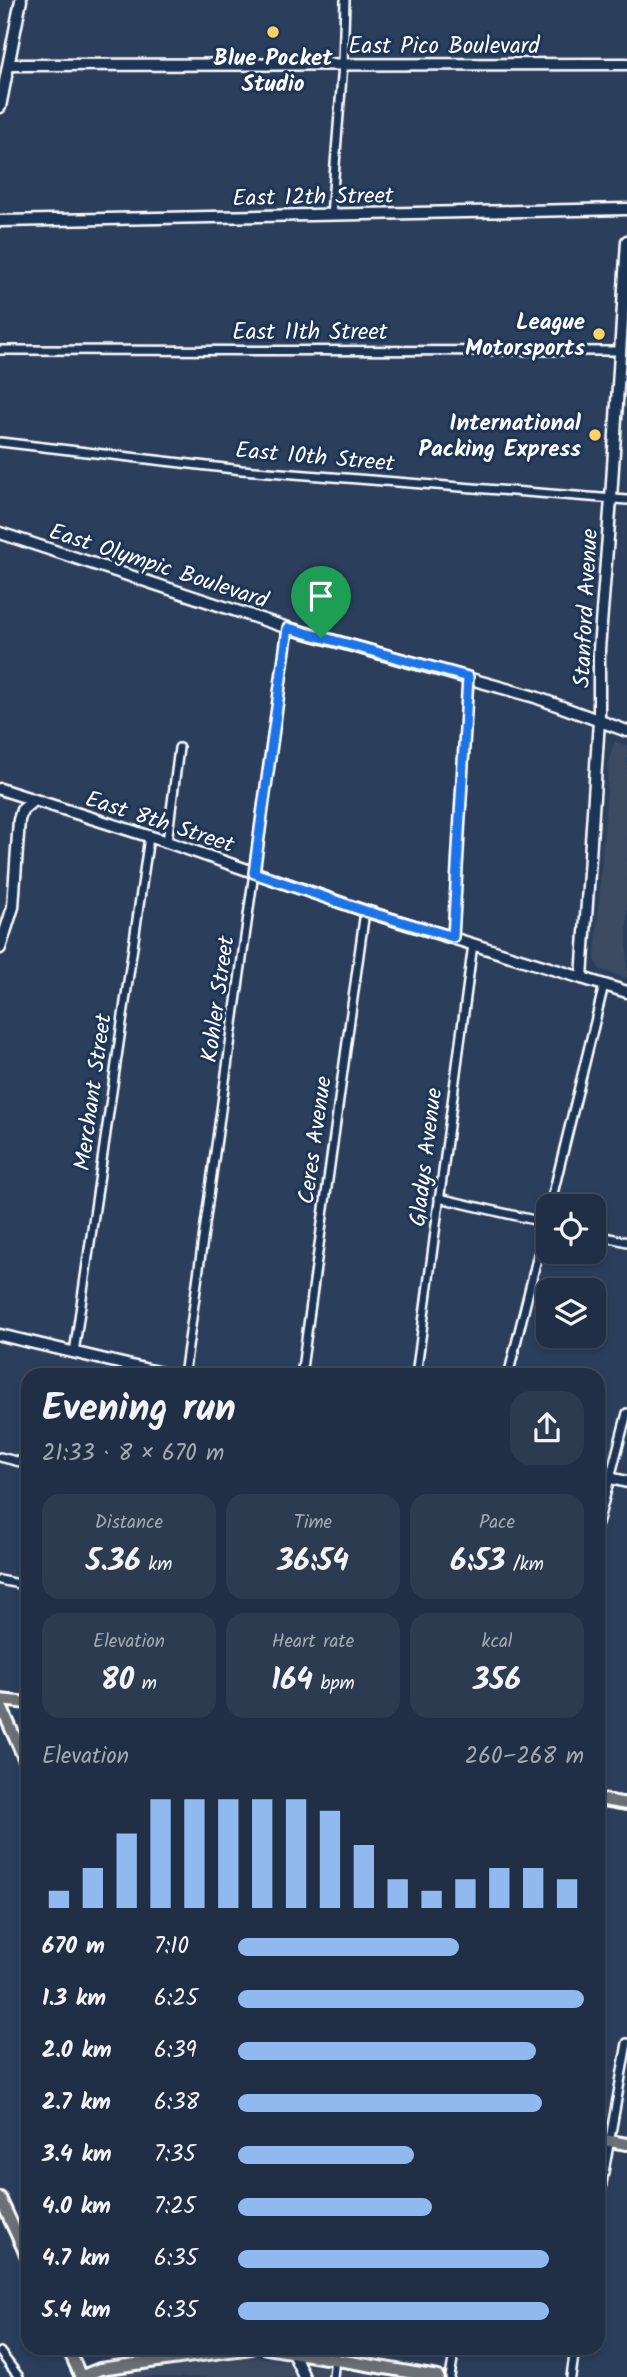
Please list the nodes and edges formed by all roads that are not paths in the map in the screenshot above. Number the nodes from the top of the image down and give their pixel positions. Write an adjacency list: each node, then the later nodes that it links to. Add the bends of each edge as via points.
1 (21, 0): 5 (street)
2 (345, 0): 3 (street)
3 (343, 64): 4 (street, East Pico Boulevard); 5 (street, East Pico Boulevard); 8 (street)
4 (627, 64)
5 (9, 65): 6 (street)
6 (0, 107)
7 (627, 209): 8 (street, East 12th Street)
8 (331, 215): 9 (street, East 12th Street)
9 (0, 221)
10 (627, 241): 12 (street, Stanford Avenue)
11 (0, 350): 12 (street, East 11th Street)
12 (620, 351): 14 (street, Stanford Avenue)
13 (0, 442): 14 (street, East 10th Street, via 242,470)
14 (611, 499): 15 (street, East 10th Street); 19 (street, Stanford Avenue, via 600,636)
15 (627, 500)
16 (0, 533): 17 (street, East Olympic Boulevard)
17 (288, 628): 18 (street, East Olympic Boulevard); 26 (street, Kohler Street)
18 (468, 677): 19 (street, East Olympic Boulevard); 28 (street)
19 (599, 721): 20 (street, East Olympic Boulevard); 31 (street, Stanford Avenue)
20 (627, 731)
21 (179, 748): 25 (street)
22 (0, 789): 23 (street, East 8th Street)
23 (34, 800): 24 (street, East 8th Street); 30 (street, via 22,810 19,820 13,906)
24 (149, 837): 25 (street, East 8th Street); 41 (street, Merchant Street)
25 (167, 842): 26 (street, East 8th Street)
26 (254, 873): 27 (street, East 8th Street); 43 (street, Kohler Street)
27 (365, 911): 28 (street, East 8th Street); 44 (street, Ceres Avenue)
28 (453, 937): 29 (street, East 8th Street)
29 (473, 944): 31 (street, East 8th Street); 35 (street, Gladys Avenue)
30 (0, 948)
31 (583, 978): 32 (street, East 8th Street)
32 (604, 985): 33 (street, East 8th Street); 34 (street)
33 (627, 992)
34 (553, 1194)
35 (439, 1198): 36 (street); 45 (street, Gladys Avenue)
36 (536, 1218)
37 (606, 1237): 38 (street)
38 (627, 1242)
39 (536, 1264): 46 (street)
40 (0, 1335): 41 (street)
41 (74, 1353): 42 (street)
42 (135, 1368)
43 (185, 1368)
44 (302, 1368)
45 (417, 1368)
46 (510, 1368)
47 (627, 1413): 50 (street)
48 (0, 1457): 49 (street)
49 (21, 1462)
50 (605, 1473)
51 (605, 1476): 52 (street)
52 (627, 1482)
53 (0, 1580): 54 (street)
54 (21, 1584)
55 (0, 1702): 56 (main road); 57 (main road)
56 (21, 1703)
57 (21, 1751)
58 (605, 1800): 59 (main road)
59 (627, 1804)
60 (627, 2043): 61 (street)
61 (605, 2136)
62 (605, 2140): 63 (main road)
63 (627, 2144)
64 (0, 2198): 65 (main road)
65 (21, 2244)
66 (0, 2352): 74 (street)
67 (71, 2355): 75 (main road)
68 (201, 2355): 75 (main road, via 100,2369)
69 (294, 2355): 76 (street)
70 (335, 2355): 77 (street)
71 (339, 2355): 78 (main road)
72 (454, 2355): 79 (street)
73 (574, 2355): 80 (street)
74 (19, 2377)
75 (80, 2377)
76 (304, 2377)
77 (333, 2377)
78 (438, 2377)
79 (450, 2377)
80 (571, 2377)

